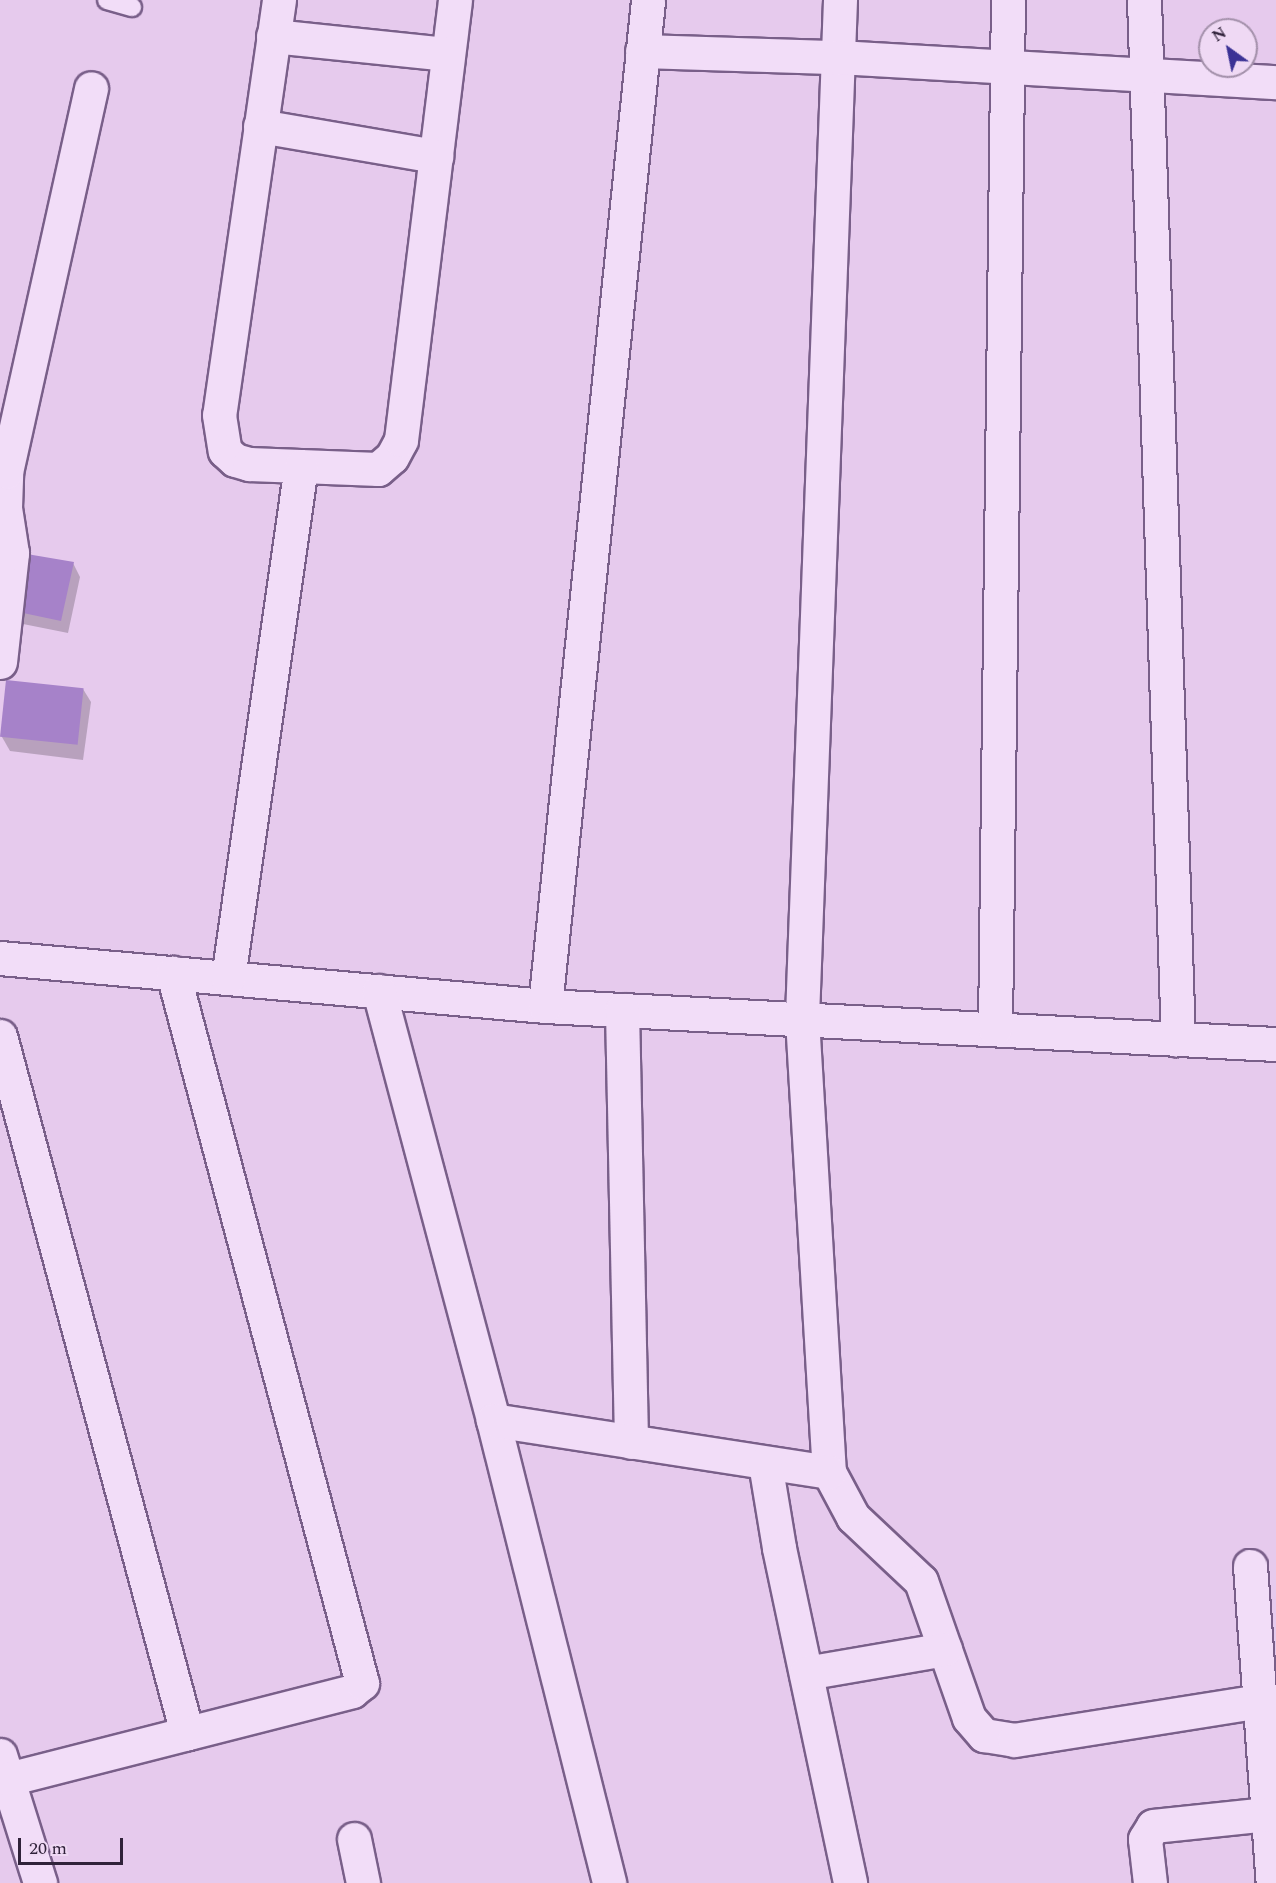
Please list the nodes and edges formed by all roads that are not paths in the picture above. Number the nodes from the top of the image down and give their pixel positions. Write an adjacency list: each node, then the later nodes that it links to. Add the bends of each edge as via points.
1 (107, 0): 8 (lane)
2 (279, 0): 9 (street)
3 (455, 0): 11 (street)
4 (648, 0): 10 (street)
5 (840, 0): 12 (street)
6 (1008, 0): 13 (street)
7 (1144, 0): 14 (street)
8 (132, 7)
9 (273, 36): 11 (street); 17 (street)
10 (642, 51): 12 (street); 26 (street)
11 (448, 54): 18 (street)
12 (838, 57): 13 (street); 28 (street)
13 (1008, 68): 14 (street); 29 (street)
14 (1146, 75): 15 (street); 31 (street)
15 (1276, 81)
16 (91, 88): 20 (street, via 6,472)
17 (260, 126): 18 (street); 19 (street, via 219,415 225,451 235,460)
18 (436, 156): 19 (street, via 400,440 392,457 378,469)
19 (301, 466): 24 (street)
20 (3, 507): 21 (street, via 12,553)
21 (0, 663)
22 (0, 958): 23 (street)
23 (173, 973): 24 (street); 41 (street, via 362,1683 352,1691)
24 (228, 978): 25 (street)
25 (379, 991): 26 (street); 33 (street)
26 (545, 1006): 27 (street)
27 (622, 1010): 28 (street); 34 (street)
28 (802, 1019): 29 (street); 36 (street)
29 (995, 1029): 31 (street)
30 (0, 1036): 41 (street)
31 (1178, 1039): 32 (street)
32 (1276, 1044)
33 (493, 1420): 34 (street); 47 (street)
34 (631, 1442): 35 (street)
35 (765, 1462): 36 (street); 39 (street)
36 (829, 1472): 38 (street, via 853,1517 921,1581)
37 (1250, 1566): 40 (street)
38 (945, 1649): 39 (street); 40 (street, via 969,1718 976,1729 998,1740)
39 (806, 1673): 48 (street)
40 (1259, 1701): 43 (street)
41 (187, 1733): 42 (street)
42 (4, 1767): 45 (street)
43 (1268, 1814): 49 (street, via 1153,1826 1145,1839); 50 (street)
44 (354, 1839): 46 (street)
45 (40, 1883)
46 (363, 1883)
47 (609, 1883)
48 (850, 1883)
49 (1150, 1883)
50 (1273, 1883)

